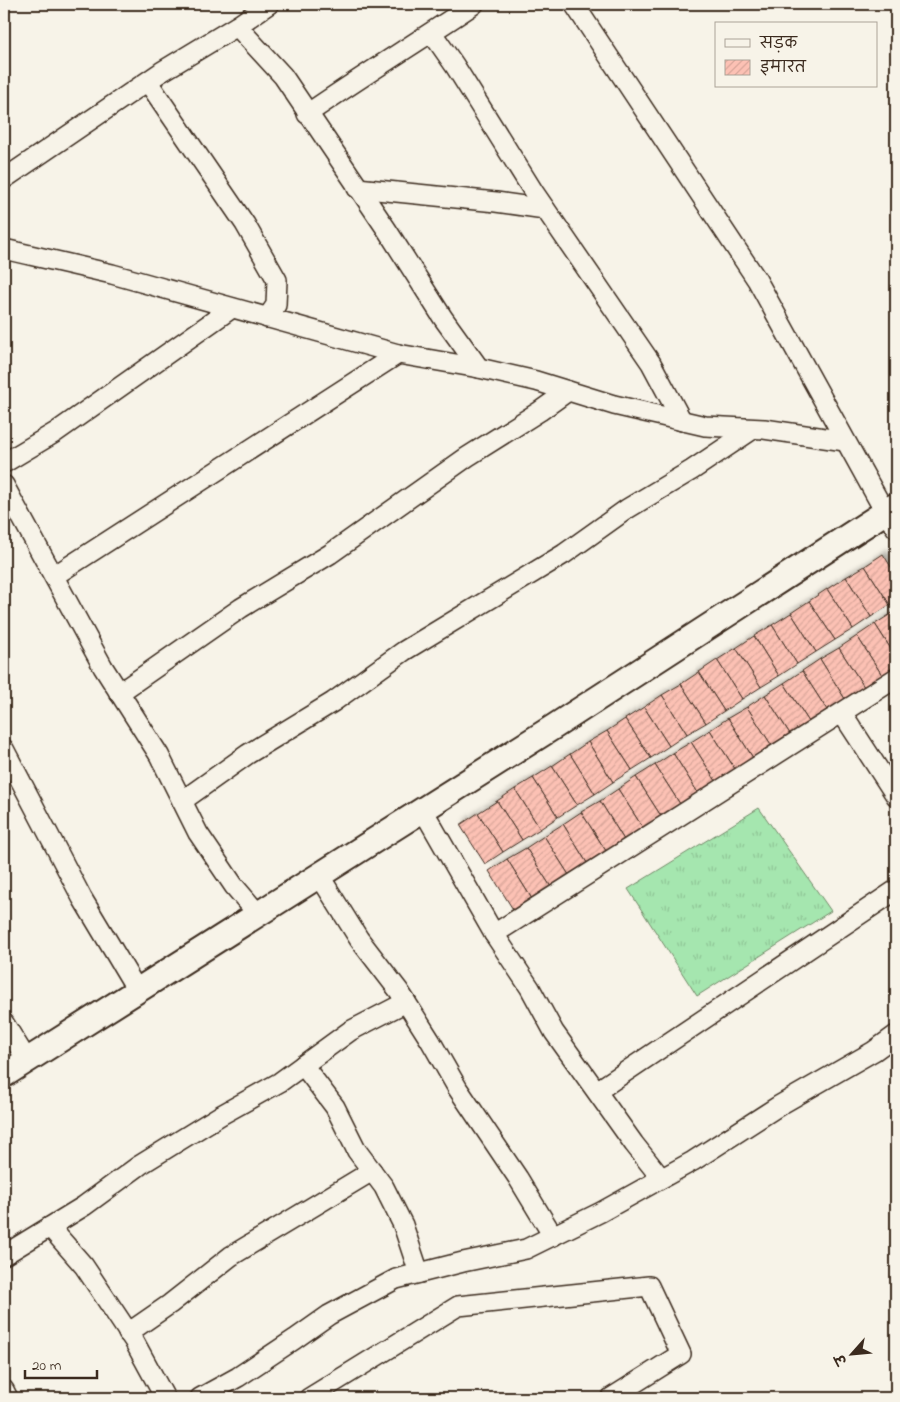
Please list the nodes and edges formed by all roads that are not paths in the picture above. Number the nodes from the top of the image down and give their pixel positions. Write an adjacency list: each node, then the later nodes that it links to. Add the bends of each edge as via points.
1 (269, 4): 4 (street)
2 (474, 4): 5 (street)
3 (574, 4): 19 (street, via 758,280)
4 (238, 26): 6 (street); 7 (street, via 282,76)
5 (432, 33): 7 (street); 10 (street)
6 (148, 82): 8 (street); 13 (street, via 245,224 277,280 276,305)
7 (307, 114): 9 (street)
8 (4, 179)
9 (357, 188): 10 (street); 15 (street)
10 (545, 209): 17 (street, via 651,363)
11 (4, 249): 12 (street, via 112,274)
12 (232, 308): 13 (street); 20 (street, via 122,388)
13 (267, 318): 14 (street)
14 (398, 354): 15 (street); 23 (street)
15 (478, 368): 16 (street, via 536,380)
16 (568, 391): 17 (street); 25 (street, via 467,457 330,554 241,608)
17 (682, 421): 18 (street, via 705,426)
18 (753, 428): 19 (street); 29 (street, via 564,554 404,651 333,702 248,754)
19 (846, 441): 22 (street)
20 (4, 463)
21 (4, 485): 23 (street)
22 (892, 515): 30 (street)
23 (54, 576): 25 (street, via 102,667)
24 (896, 678): 26 (street)
25 (120, 693): 29 (street, via 159,755)
26 (842, 713): 28 (street); 34 (street)
27 (4, 749): 35 (street, via 82,898)
28 (896, 796)
29 (182, 801): 33 (street, via 198,833 234,886)
30 (423, 810): 31 (street); 34 (street)
31 (319, 875): 33 (street); 36 (street, via 359,939)
32 (896, 890): 42 (street)
33 (258, 914): 35 (street)
34 (494, 934): 42 (street, via 530,988 554,1032)
35 (137, 990): 39 (street)
36 (406, 1002): 40 (street, via 350,1031); 46 (street)
37 (4, 1023): 39 (street)
38 (896, 1035): 44 (street)
39 (27, 1060): 41 (street)
40 (303, 1065): 43 (street, via 335,1107 357,1152); 45 (street, via 280,1082 140,1164)
41 (4, 1075)
42 (597, 1091): 44 (street)
43 (372, 1171): 48 (street, via 384,1186 404,1225); 49 (street, via 231,1256)
44 (662, 1178): 46 (street)
45 (50, 1227): 47 (street); 49 (street, via 84,1266)
46 (553, 1236): 48 (street, via 526,1250)
47 (4, 1255)
48 (419, 1273): 53 (street, via 396,1279 328,1315 238,1377)
49 (128, 1333): 52 (street)
50 (4, 1390): 51 (street)
51 (8, 1398)
52 (165, 1398)
53 (200, 1398)
54 (309, 1398): 55 (street, via 458,1306 649,1286 681,1354)
55 (611, 1398)

